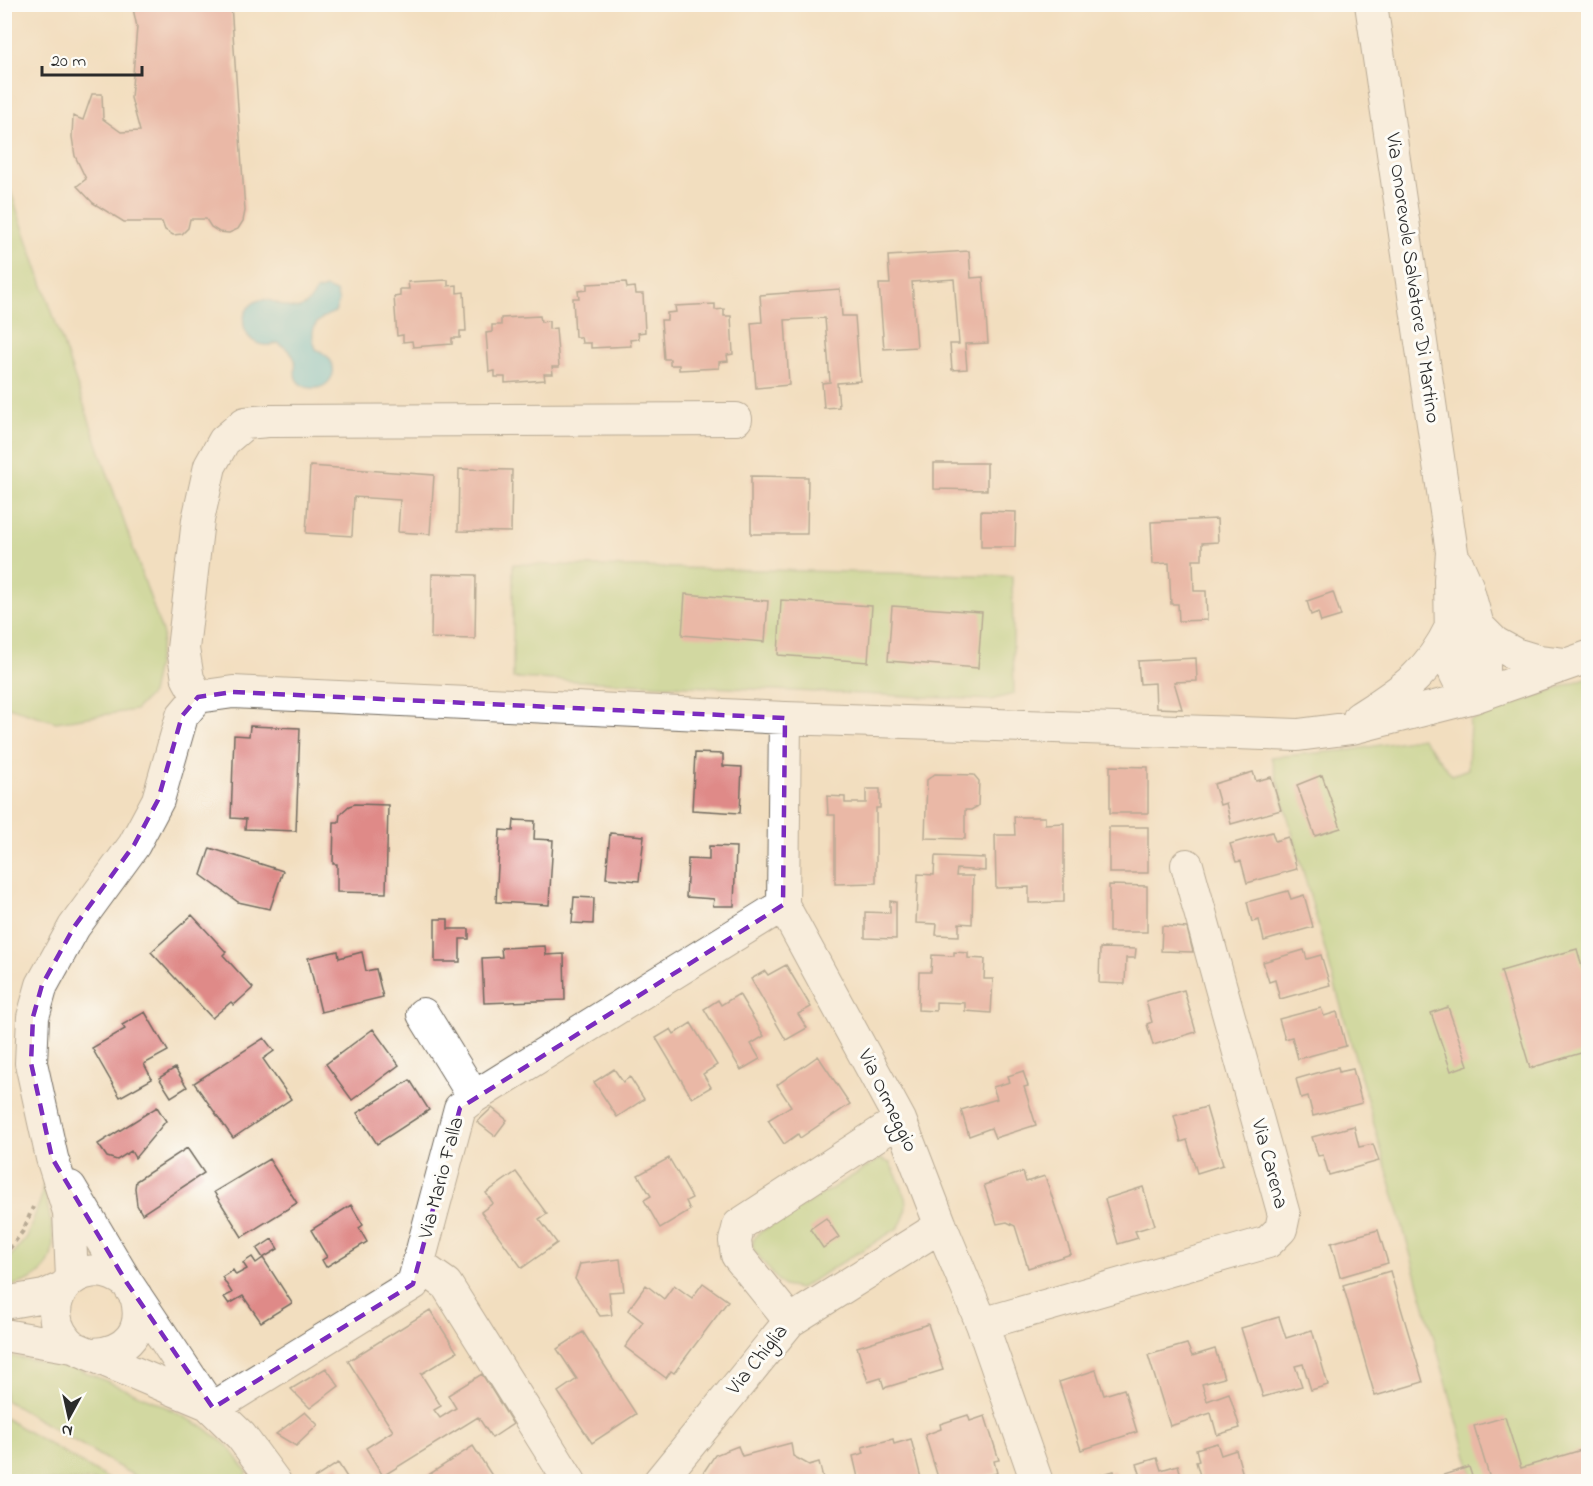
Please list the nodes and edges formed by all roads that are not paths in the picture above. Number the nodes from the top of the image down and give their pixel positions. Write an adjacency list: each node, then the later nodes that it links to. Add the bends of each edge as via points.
1 (1371, 4): 3 (street, Via Onorevole Salvatore Di Martino, via 1452,552 1467,586)
2 (736, 419): 5 (street, via 246,423 224,441 210,466 198,520 183,650 188,679)
3 (1464, 626): 4 (street, via 1538,662); 6 (street, Via Onorevole Salvatore Di Martino, via 1484,652 1484,674); 8 (street, via 1416,678)
4 (1579, 661): 6 (street)
5 (198, 697): 7 (street, via 232,692); 14 (street, via 182,716 158,800 134,846 74,927 42,985 33,1017 31,1063)
6 (1474, 697): 8 (street)
7 (785, 718): 8 (street, via 1298,735); 10 (street, Via Ormeggio)
8 (1341, 729)
9 (1187, 865): 21 (street, Via Carena, via 1284,1215 1281,1229 1268,1242)
10 (783, 905): 12 (street, Via Mario Falla); 13 (street, Via Ormeggio)
11 (423, 1014): 12 (street)
12 (474, 1097): 16 (street, Via Mario Falla, via 460,1108)
13 (900, 1120): 15 (street, Via Ormeggio); 20 (street, via 739,1225 737,1255)
14 (52, 1158): 17 (street, via 69,1212); 18 (street)
15 (941, 1226): 20 (street, Via Chiglia); 21 (street, Via Ormeggio)
16 (419, 1265): 24 (street, Via Mario Falla, via 412,1284); 26 (street, via 446,1284)
17 (67, 1283): 18 (street, via 88,1271 105,1271 120,1277); 19 (street, via 44,1296); 23 (street, via 55,1306 55,1315 60,1333)
18 (132, 1289): 23 (street, via 139,1305 137,1324 128,1341 112,1352); 24 (street)
19 (4, 1303)
20 (790, 1321): 27 (street, Via Chiglia)
21 (982, 1324): 28 (street, Via Ormeggio)
22 (4, 1335): 23 (street)
23 (83, 1350): 24 (street)
24 (211, 1406): 25 (street, via 241,1436)
25 (275, 1482)
26 (570, 1482)
27 (659, 1482)
28 (1036, 1482)

